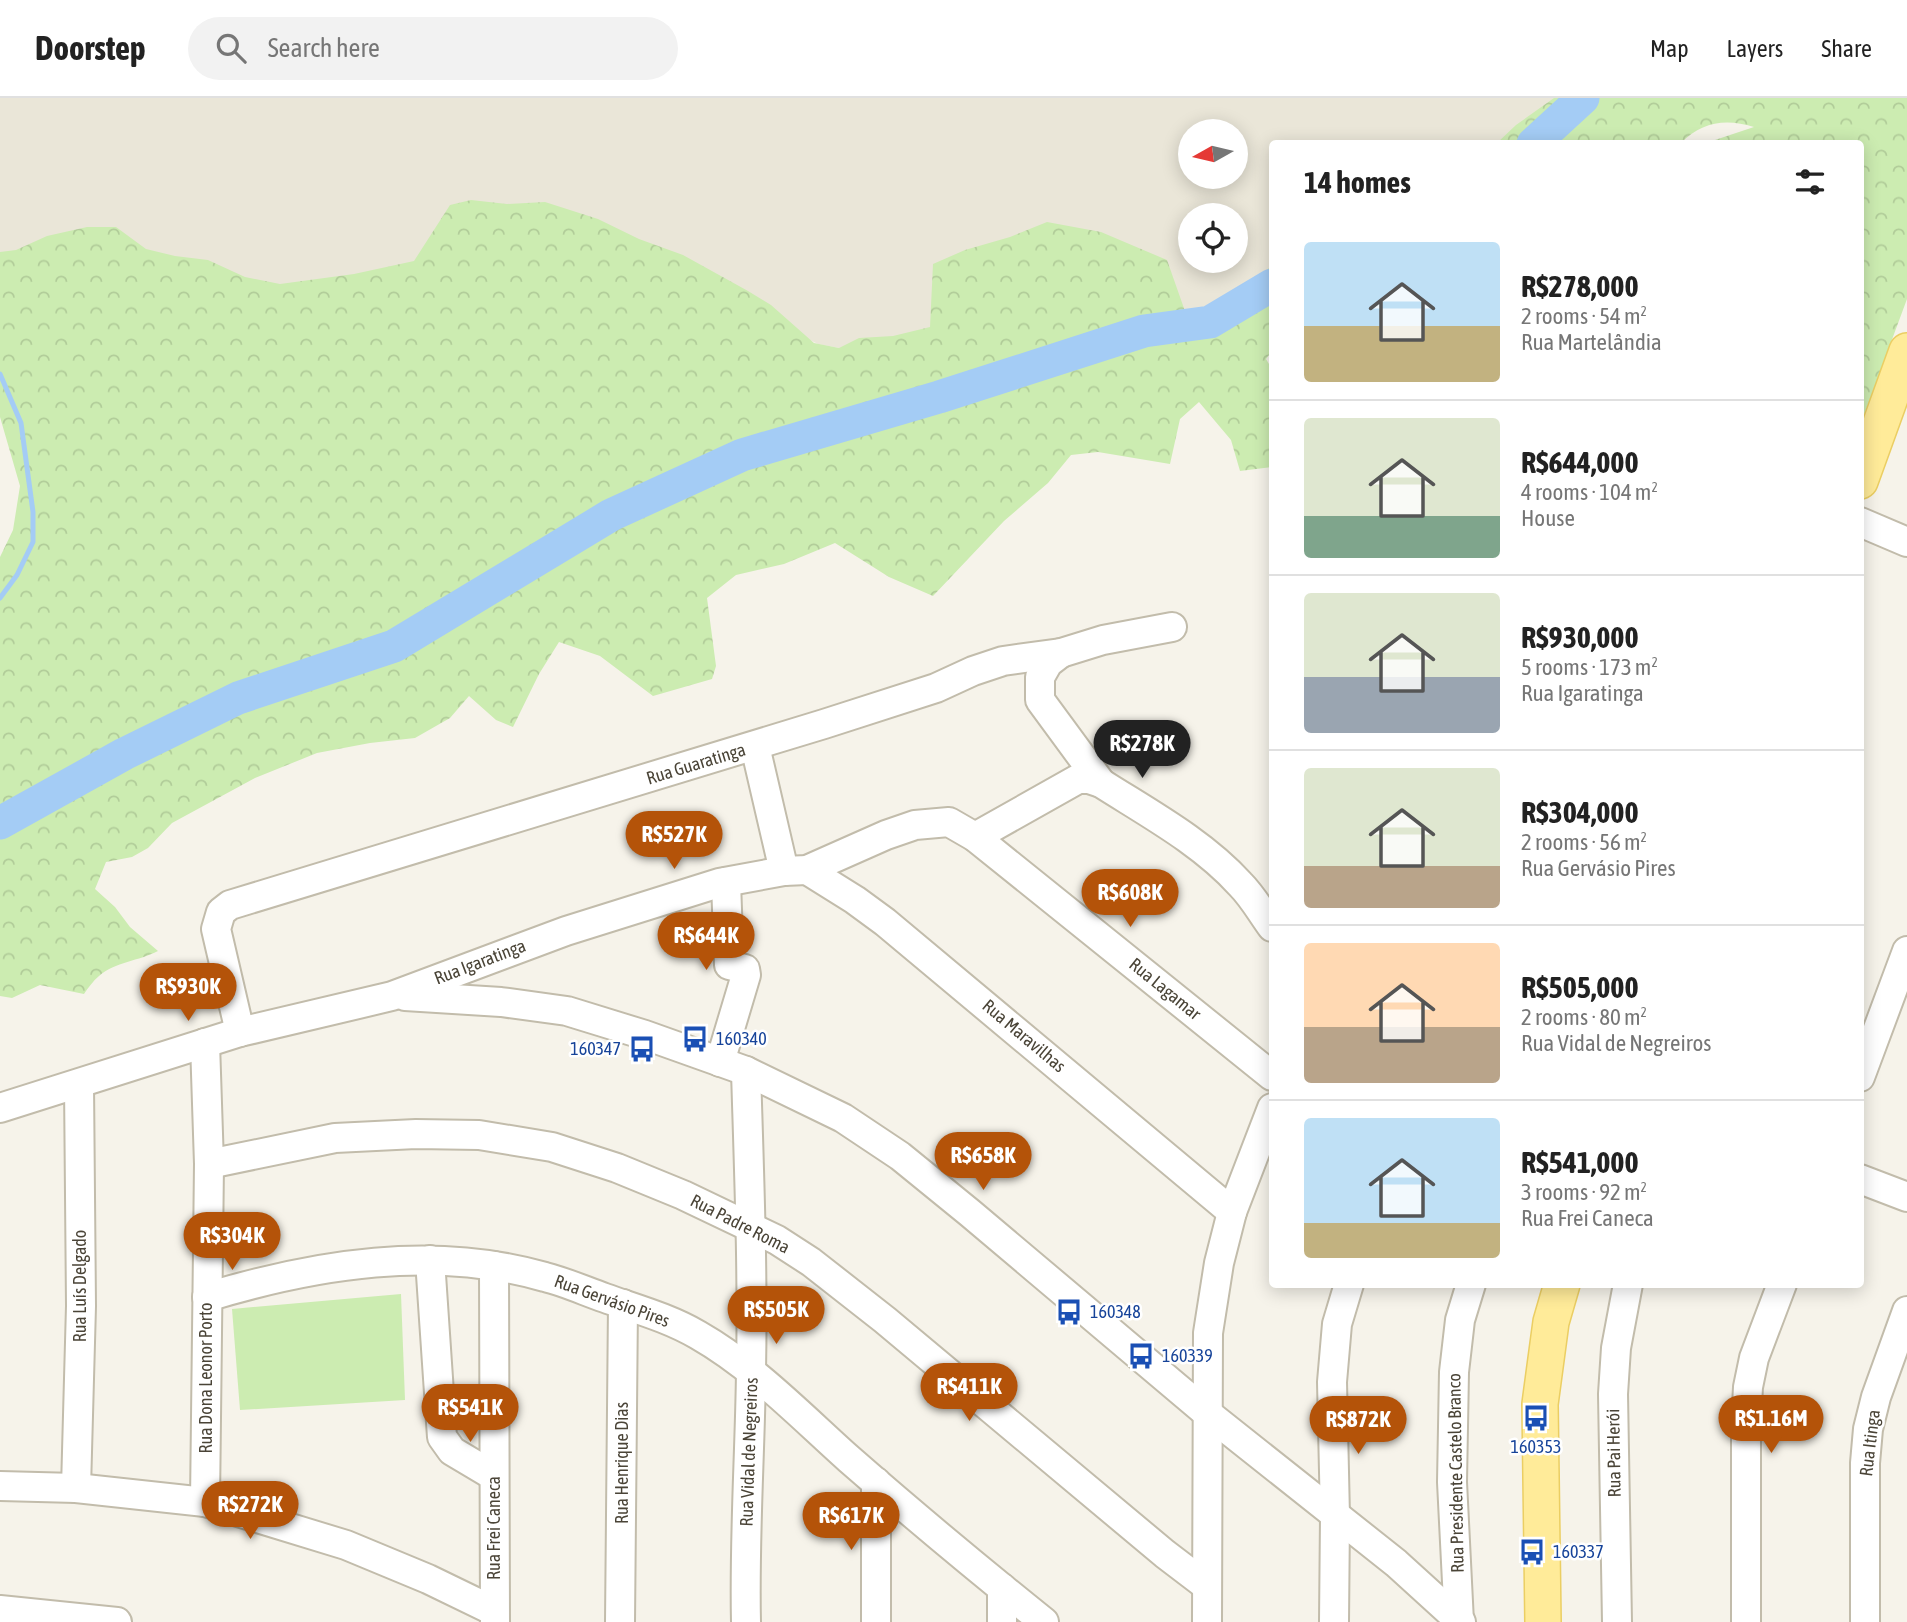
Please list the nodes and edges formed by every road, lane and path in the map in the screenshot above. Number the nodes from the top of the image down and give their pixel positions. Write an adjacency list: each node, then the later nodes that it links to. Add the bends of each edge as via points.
1 (1907, 351): 2 (main road)
2 (1864, 470)
3 (1864, 524): 4 (street)
4 (1907, 542)
5 (1172, 627): 6 (street, Rua Guaratinga)
6 (1061, 653): 7 (street, Rua Guaratinga, via 1003,661 936,688); 8 (street, via 1040,677 1041,700)
7 (755, 746): 10 (street); 15 (street, Rua Guaratinga, via 230,905 221,912 216,929)
8 (1101, 783): 9 (street, via 1078,779); 12 (street, via 1226,869)
9 (966, 832): 10 (street, Rua Igaratinga, via 942,821 915,825); 19 (street, Rua Lagamar)
10 (796, 871): 11 (street, Rua Igaratinga); 26 (street, Rua Maravilhas, via 856,900 886,922)
11 (726, 882): 14 (street, Rua Igaratinga, via 566,930); 17 (street, Rua Vidal de Negreiros, via 729,964 745,969 746,975)
12 (1269, 918)
13 (1907, 951): 18 (street)
14 (392, 996): 15 (street, Rua Igaratinga); 17 (street, via 567,1011)
15 (240, 1032): 16 (street, Rua Igaratinga)
16 (205, 1043): 20 (street, Rua Igaratinga); 23 (street, Rua Dona Leonor Porto)
17 (733, 1066): 27 (street, Rua Vidal de Negreiros); 39 (street, via 843,1118 900,1156)
18 (1864, 1066)
19 (1269, 1074)
20 (79, 1084): 21 (street, Rua Igaratinga); 43 (street, Rua Luís Delgado, via 81,1306)
21 (0, 1108)
22 (1269, 1116): 26 (street)
23 (209, 1164): 27 (street, Rua Padre Roma, via 335,1138 479,1135 552,1147 617,1168); 35 (street, Rua Dona Leonor Porto)
24 (1864, 1181): 25 (street)
25 (1907, 1198)
26 (1232, 1212): 39 (street, via 1208,1333)
27 (751, 1227): 38 (street, Rua Vidal de Negreiros); 46 (street, Rua Padre Roma, via 811,1262 885,1320)
28 (430, 1260): 29 (street, Rua Gervásio Pires); 35 (street, Rua Gervásio Pires, via 374,1261 318,1270); 40 (street, via 442,1437 452,1451)
29 (494, 1266): 36 (street, Rua Gervásio Pires, via 544,1276); 40 (street, Rua Frei Caneca)
30 (1348, 1288): 45 (street, via 1337,1324 1332,1382)
31 (1470, 1288): 50 (street, Rua Presidente Castelo Branco, via 1460,1320 1454,1372 1452,1482)
32 (1561, 1288): 59 (main road, via 1551,1322 1540,1404)
33 (1627, 1288): 60 (street, Rua Pai Herói, via 1613,1394)
34 (1780, 1288): 61 (street, via 1748,1387)
35 (207, 1297): 44 (street, Rua Dona Leonor Porto)
36 (623, 1304): 38 (street, Rua Gervásio Pires, via 698,1335); 52 (street, Rua Henrique Dias)
37 (1907, 1311): 62 (street, Rua Itinga, via 1868,1429)
38 (751, 1372): 41 (street, Rua Gervásio Pires); 53 (street, Rua Vidal de Negreiros)
39 (1207, 1413): 45 (street); 46 (street)
40 (494, 1476): 49 (street, Rua Frei Caneca)
41 (876, 1482): 47 (street, Rua Gervásio Pires); 54 (street)
42 (0, 1486): 43 (street)
43 (76, 1488): 44 (street)
44 (205, 1502): 49 (street, via 346,1545 428,1579)
45 (1335, 1517): 50 (street, via 1396,1563); 58 (street)
46 (1207, 1586): 57 (street)
47 (1002, 1588): 55 (street); 56 (street, Rua Gervásio Pires)
48 (0, 1610): 51 (street)
49 (494, 1617)
50 (1459, 1621)
51 (117, 1622)
52 (620, 1622)
53 (746, 1622)
54 (876, 1622)
55 (1002, 1622)
56 (1044, 1622)
57 (1207, 1622)
58 (1334, 1622)
59 (1543, 1622)
60 (1617, 1622)
61 (1746, 1622)
62 (1865, 1622)

